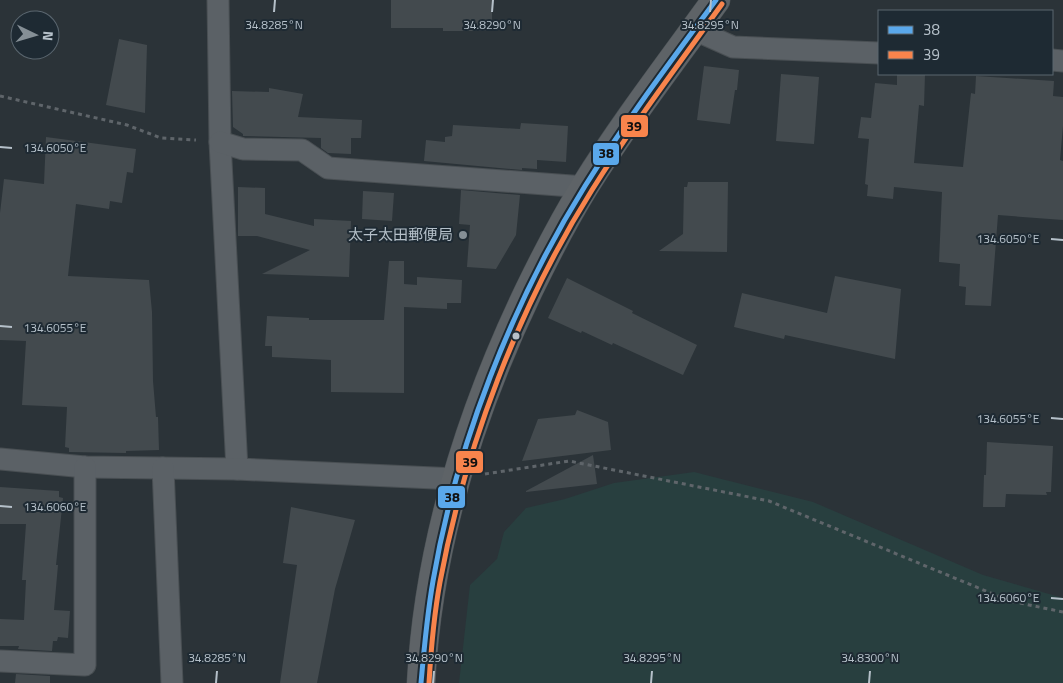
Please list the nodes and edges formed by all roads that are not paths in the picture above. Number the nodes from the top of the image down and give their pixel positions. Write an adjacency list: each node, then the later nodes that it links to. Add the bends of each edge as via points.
1 (218, 0): 5 (street)
2 (716, 0): 3 (highway)
3 (695, 30): 4 (street, via 733,47); 6 (highway)
4 (878, 53)
5 (220, 142): 6 (street, via 243,149 302,150 328,168); 10 (street)
6 (585, 187): 11 (highway, via 544,260 510,331)
7 (0, 459): 8 (street)
8 (85, 467): 9 (street); 12 (street, via 85,666)
9 (163, 468): 10 (street); 13 (street)
10 (237, 469): 11 (street)
11 (456, 479): 14 (highway, via 428,603)
12 (0, 661)
13 (172, 683)
14 (421, 683)

